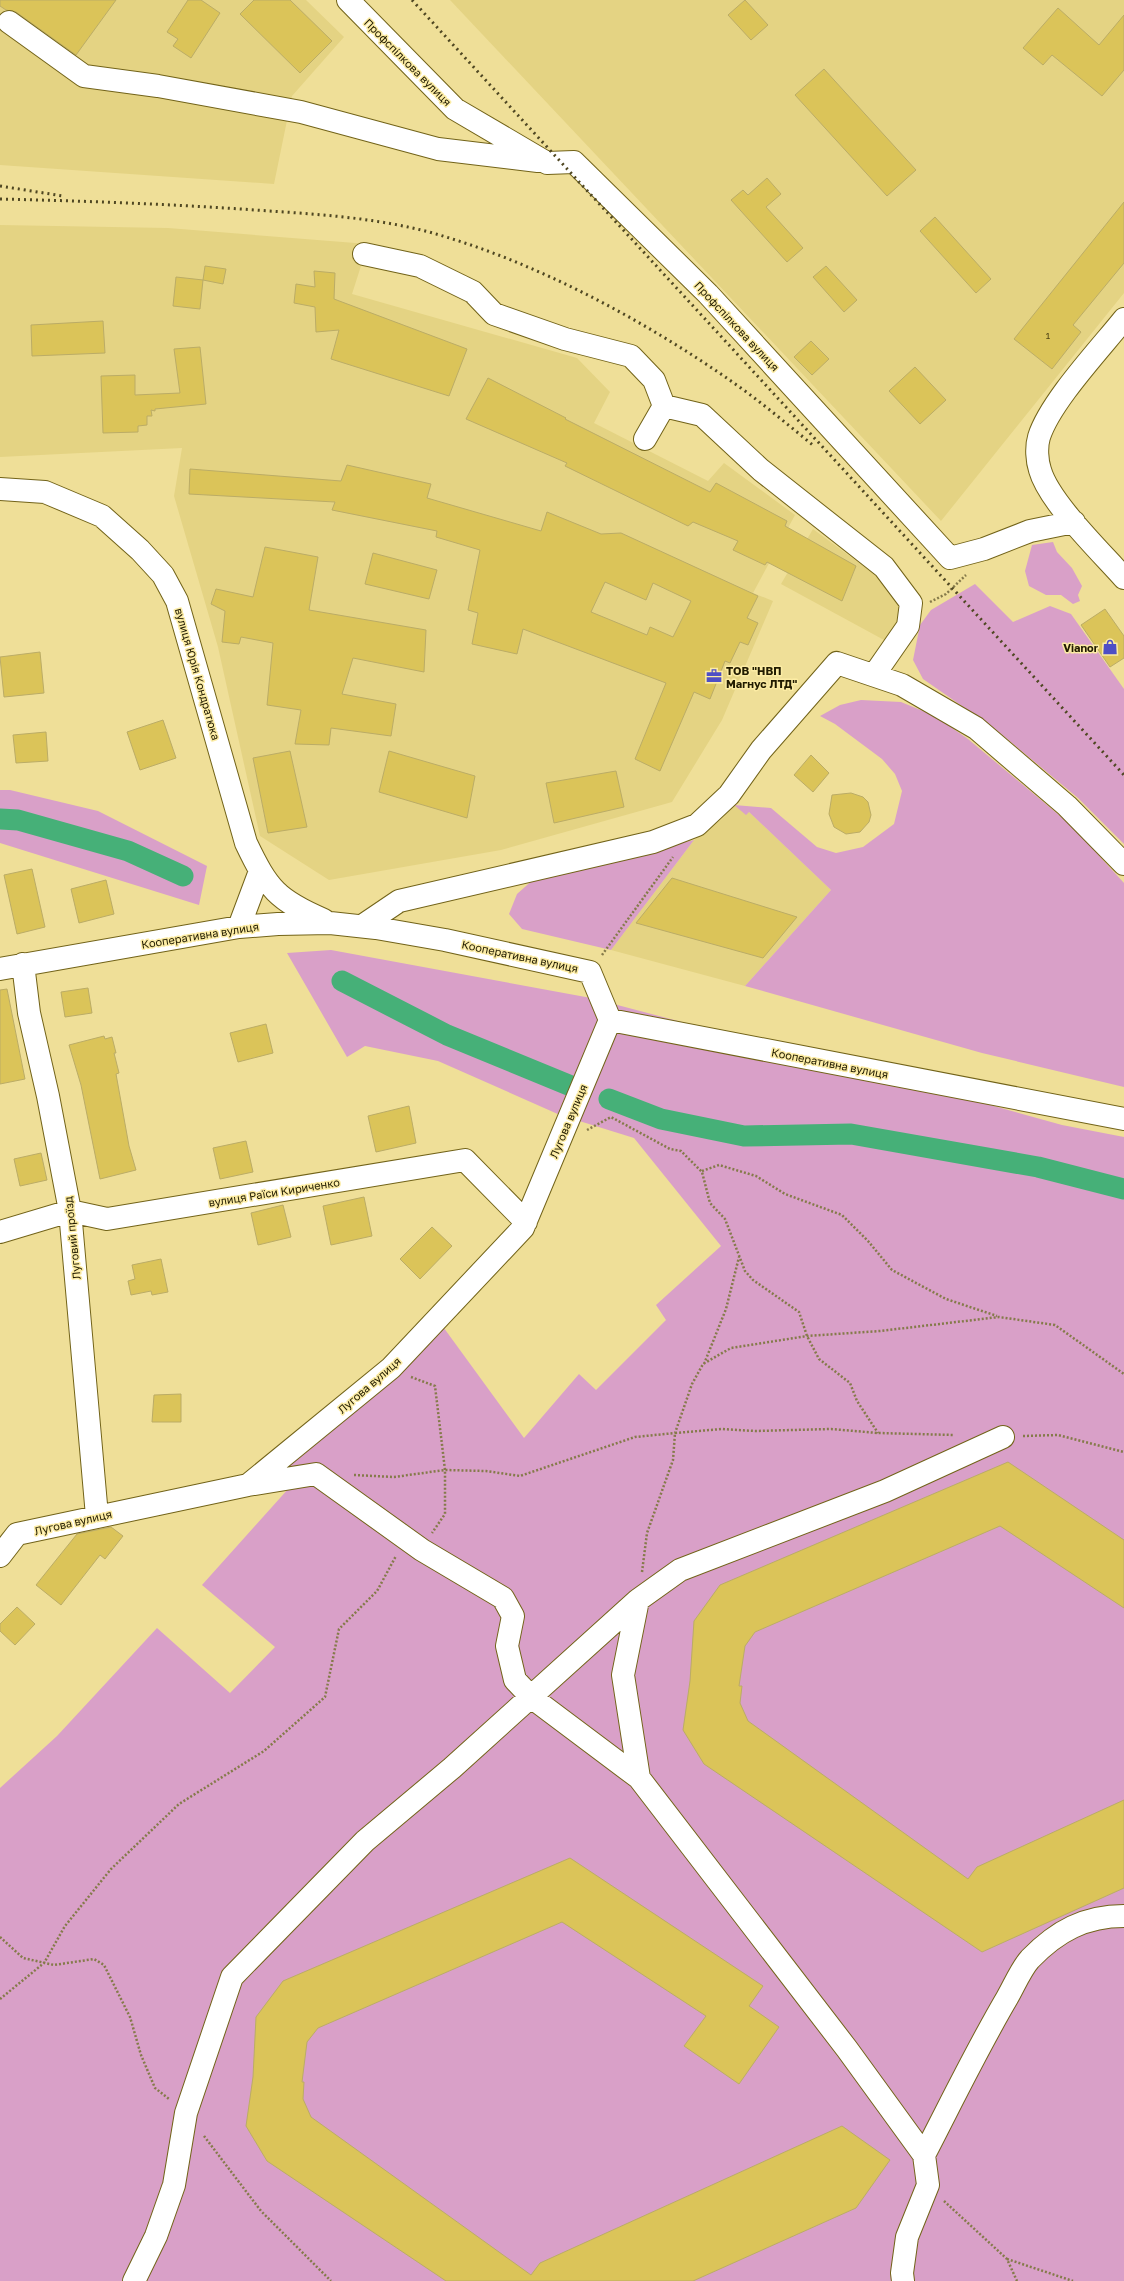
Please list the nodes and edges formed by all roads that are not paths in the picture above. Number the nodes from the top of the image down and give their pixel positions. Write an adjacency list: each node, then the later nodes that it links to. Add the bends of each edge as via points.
1 (348, 0): 3 (street, Профспілкова вулиця, via 455,109)
2 (9, 22): 3 (street, via 84,76 158,86 301,112 438,149)
3 (547, 162): 9 (street, Профспілкова вулиця, via 574,162 708,294 950,558 984,549 1030,531)
4 (364, 254): 6 (street, via 420,266 474,292 494,314 565,339 631,356 654,380)
5 (1124, 319): 9 (street, via 1059,401 1047,418 1039,438 1040,471 1048,488)
6 (664, 406): 7 (street); 11 (street, via 702,415 761,470 884,568 911,603 908,626)
7 (645, 439)
8 (0, 489): 13 (street, вулиця Юрія Кондратюка, via 45,492 102,516 140,550 162,575 177,601 246,843)
9 (1074, 522): 10 (street)
10 (1124, 578)
11 (874, 675): 12 (street, via 902,685 976,728 1068,806); 15 (street, via 837,663 761,750 729,795 697,825 653,842 400,901)
12 (1124, 864)
13 (260, 871): 14 (street, вулиця Юрія Кондратюка, via 273,890 293,907); 16 (street)
14 (330, 923): 15 (street, Кооперативна вулиця); 16 (street, Кооперативна вулиця)
15 (362, 926): 19 (street, Кооперативна вулиця, via 445,940 590,972)
16 (239, 927): 17 (street, Кооперативна вулиця)
17 (23, 964): 18 (street, Кооперативна вулиця); 21 (street, Луговий проїзд, via 29,1014)
18 (0, 969)
19 (610, 1020): 20 (street, Кооперативна вулиця); 22 (street, Лугова вулиця)
20 (1124, 1119)
21 (70, 1211): 22 (street, вулиця Раїси Кириченко, via 107,1219 465,1160); 23 (street, вулиця Раїси Кириченко); 26 (street, Луговий проїзд)
22 (526, 1222): 25 (street, Лугова вулиця, via 391,1368)
23 (0, 1232)
24 (1002, 1437): 29 (street, via 885,1491 680,1570)
25 (248, 1485): 26 (street, Лугова вулиця); 30 (street, via 316,1474 414,1544 503,1598 513,1616 507,1646 515,1680)
26 (97, 1516): 27 (street, Лугова вулиця)
27 (8, 1533): 28 (street, Лугова вулиця)
28 (0, 1556)
29 (638, 1600): 30 (street); 31 (street, via 624,1675)
30 (531, 1697): 31 (street); 34 (street, via 365,1841 232,1977 186,2113 174,2185 156,2236)
31 (639, 1778): 33 (street, via 842,2043)
32 (1124, 1916): 33 (street, via 1084,1921 1062,1932 1030,1960 996,2017)
33 (924, 2155): 35 (street, via 928,2185 907,2237)
34 (134, 2281)
35 (903, 2281)

